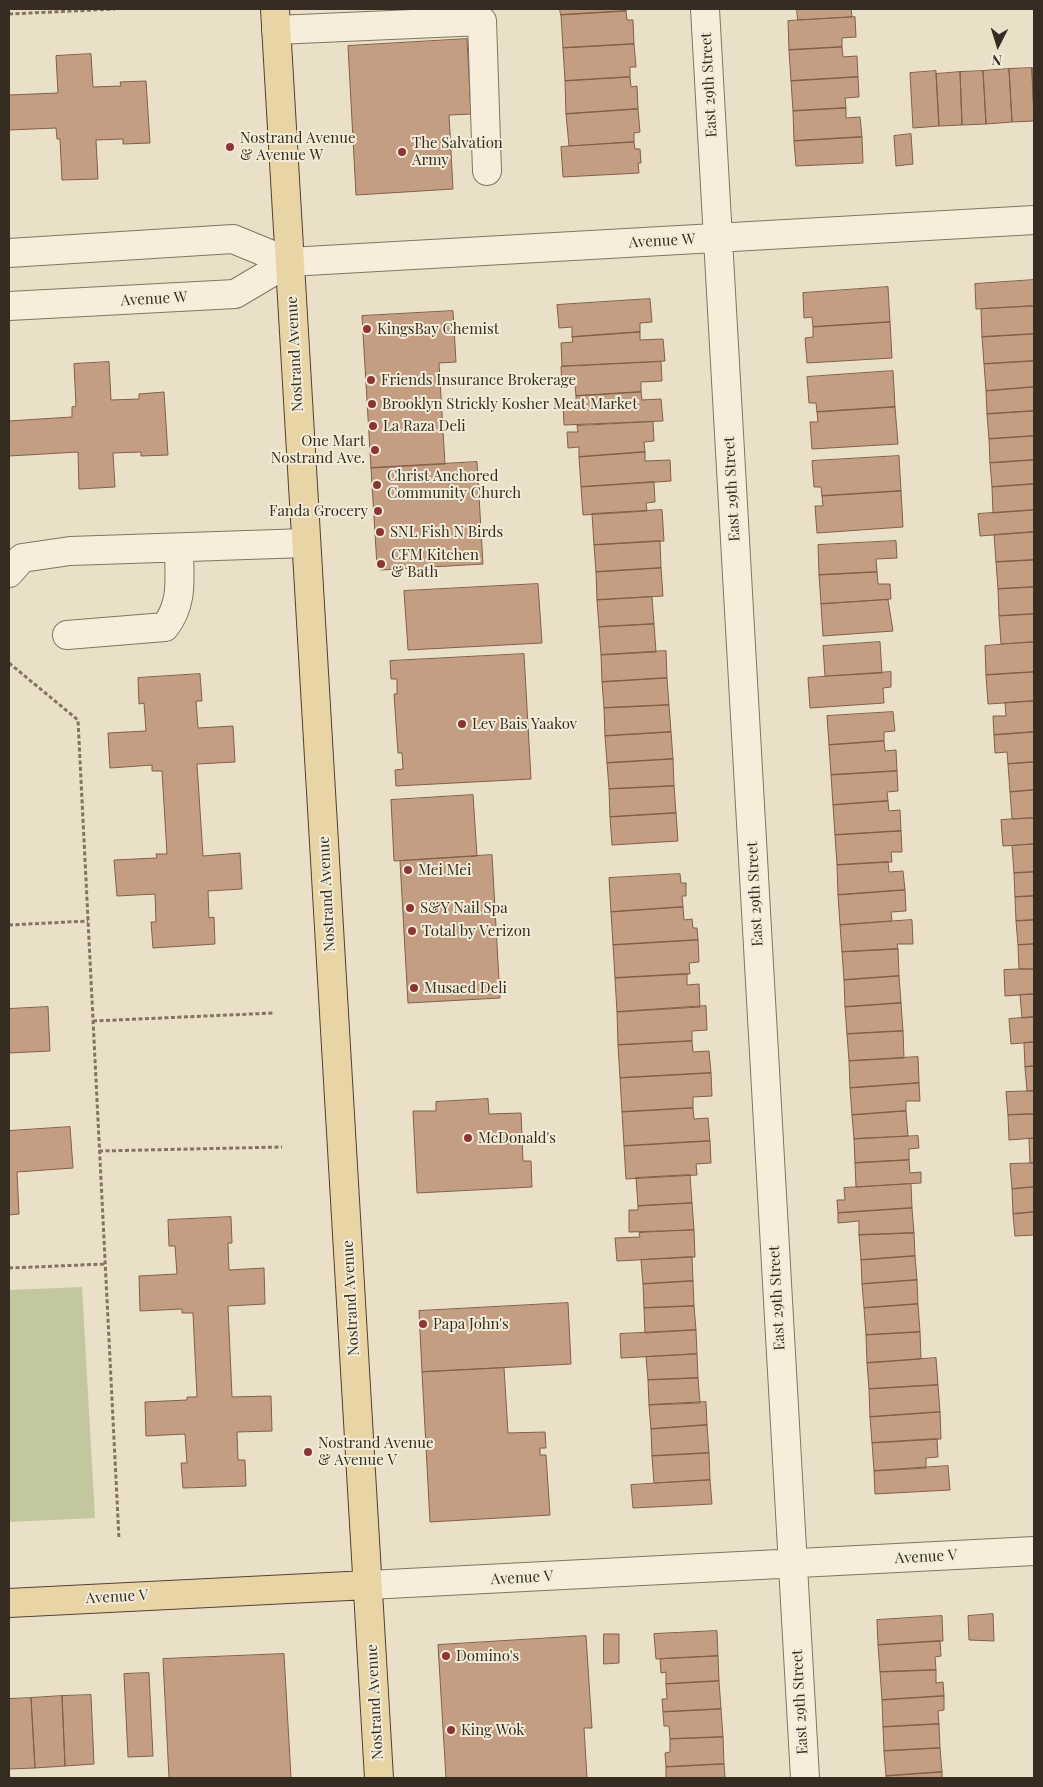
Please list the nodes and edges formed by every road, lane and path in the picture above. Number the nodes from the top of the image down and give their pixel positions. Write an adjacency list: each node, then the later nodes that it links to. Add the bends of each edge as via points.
1 (115, 9): 3 (path)
2 (705, 9): 8 (street, East 29th Street)
3 (35, 11): 4 (path)
4 (9, 14)
5 (275, 19): 6 (street, via 482,20); 10 (main road, Nostrand Avenue)
6 (487, 171)
7 (1034, 220): 8 (street, Avenue W)
8 (718, 237): 10 (street, Avenue W); 27 (street, East 29th Street)
9 (9, 253): 10 (street, Avenue W, via 233,238)
10 (289, 262): 11 (street, Avenue W, via 235,294); 12 (main road, Nostrand Avenue)
11 (9, 306)
12 (306, 543): 13 (street); 28 (main road, Nostrand Avenue)
13 (180, 548): 14 (street, via 70,551 22,558); 15 (street, via 179,602 165,628)
14 (9, 573)
15 (67, 636)
16 (9, 663): 17 (path, via 78,720)
17 (88, 921): 18 (path); 20 (path)
18 (9, 925)
19 (274, 1013): 20 (path)
20 (93, 1021): 22 (path)
21 (282, 1147): 22 (path)
22 (99, 1151): 23 (path)
23 (105, 1264): 24 (path); 25 (path)
24 (9, 1268)
25 (119, 1539)
26 (1034, 1551): 27 (street, Avenue V)
27 (792, 1565): 28 (street, Avenue V); 31 (street, East 29th Street)
28 (368, 1585): 29 (main road, Avenue V); 30 (main road, Nostrand Avenue)
29 (9, 1603)
30 (379, 1778)
31 (804, 1778)

